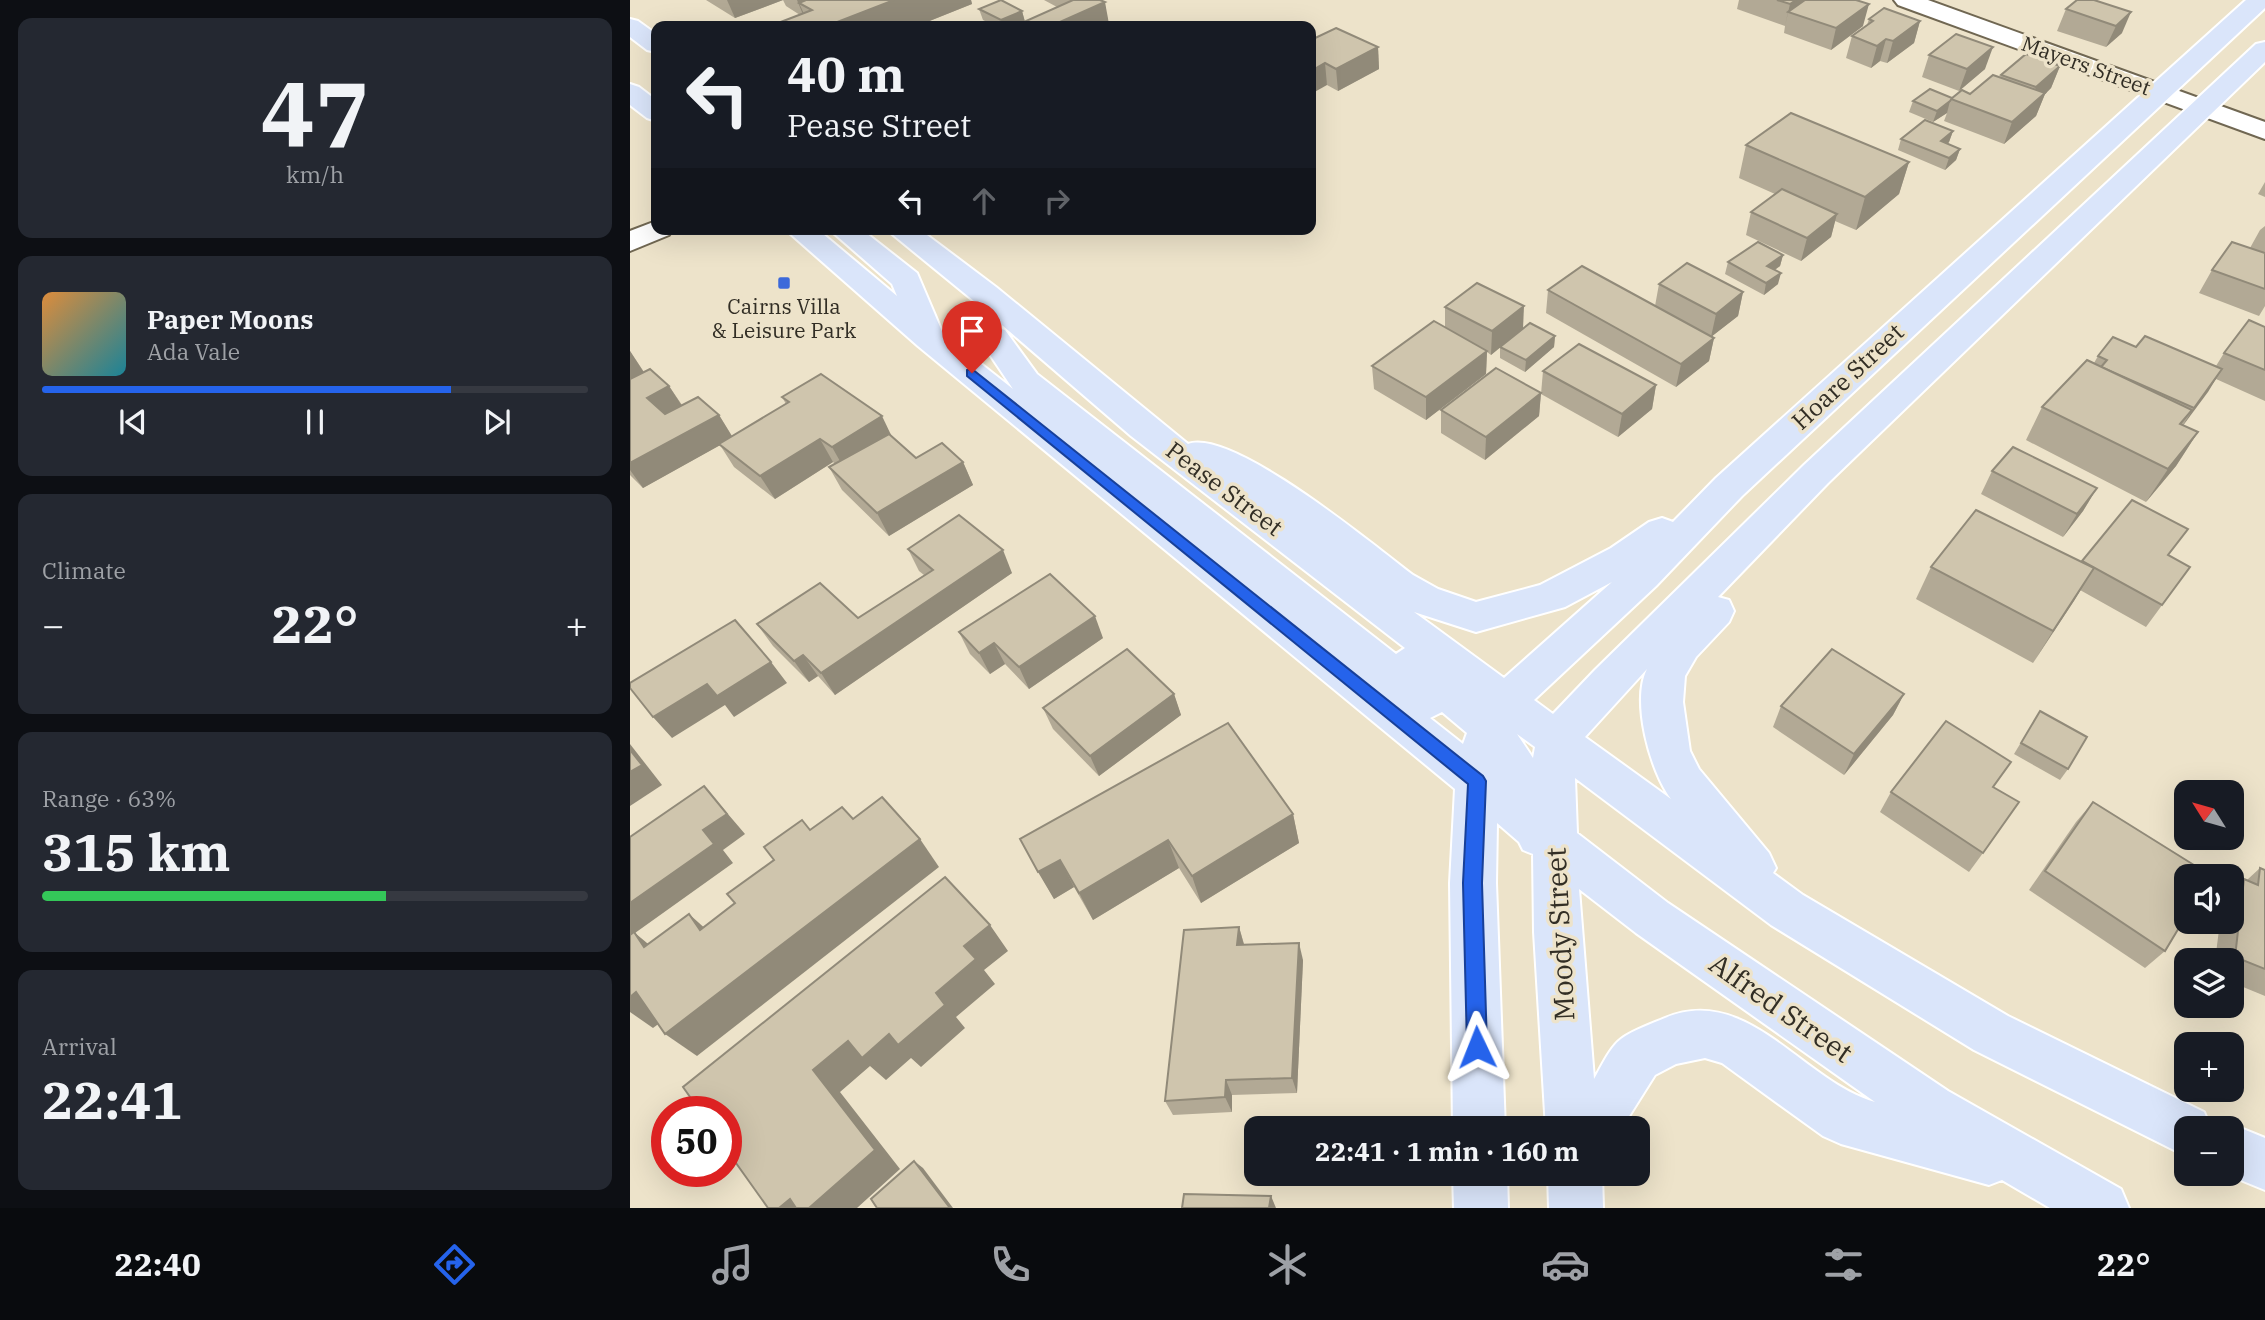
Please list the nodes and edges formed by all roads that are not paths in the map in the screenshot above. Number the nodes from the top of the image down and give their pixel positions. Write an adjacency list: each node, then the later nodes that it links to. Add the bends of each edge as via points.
1 (1906, 0): 7 (street, Mayers Street)
2 (2260, 0): 7 (main road, Hoare Street)
3 (630, 26): 4 (main road)
4 (651, 41)
5 (2265, 49): 8 (main road, Hoare Street)
6 (630, 92): 9 (main road)
7 (2157, 92): 8 (street, Mayers Street); 22 (main road, Hoare Street)
8 (2203, 108): 10 (street, Mayers Street); 21 (main road, Hoare Street)
9 (651, 109)
10 (2265, 131)
11 (651, 216): 12 (street)
12 (630, 225)
13 (651, 233): 17 (street)
14 (806, 235): 19 (main road, Pease Street)
15 (850, 235): 19 (main road, via 906,280)
16 (908, 235): 18 (main road, Pease Street)
17 (630, 242)
18 (978, 289): 20 (main road, Pease Street); 24 (main road, via 986,331 1025,382 1402,667 1476,744)
19 (929, 339): 24 (main road, Pease Street)
20 (1143, 428): 22 (main road, via 1254,476 1424,600 1476,617 1551,597 1591,577); 24 (main road, Pease Street)
21 (1816, 474): 23 (main road, Hoare Street); 26 (main road, via 1745,579 1682,646 1665,674 1662,702 1669,751 1683,782)
22 (1728, 487): 24 (main road, Hoare Street)
23 (1557, 739): 24 (main road, Pease Street); 25 (main road, Moody Street); 26 (main road)
24 (1488, 741): 25 (main road); 27 (main road, via 1473,883)
25 (1535, 827): 28 (main road, Moody Street, via 1558,954); 33 (main road, Alfred Street, via 1652,918 1829,1041 1930,1109)
26 (1787, 910): 30 (main road, via 1991,1033)
27 (1479, 1116)
28 (1571, 1116)
29 (1599, 1116): 33 (main road, via 1637,1057 1671,1040 1705,1033 1736,1042 1841,1118)
30 (2174, 1124)
31 (2244, 1155): 32 (main road)
32 (2265, 1164)
33 (2035, 1171): 38 (main road, Alfred Street)
34 (1480, 1186): 36 (main road)
35 (1575, 1186): 37 (main road)
36 (1481, 1208)
37 (1576, 1208)
38 (2102, 1208)

